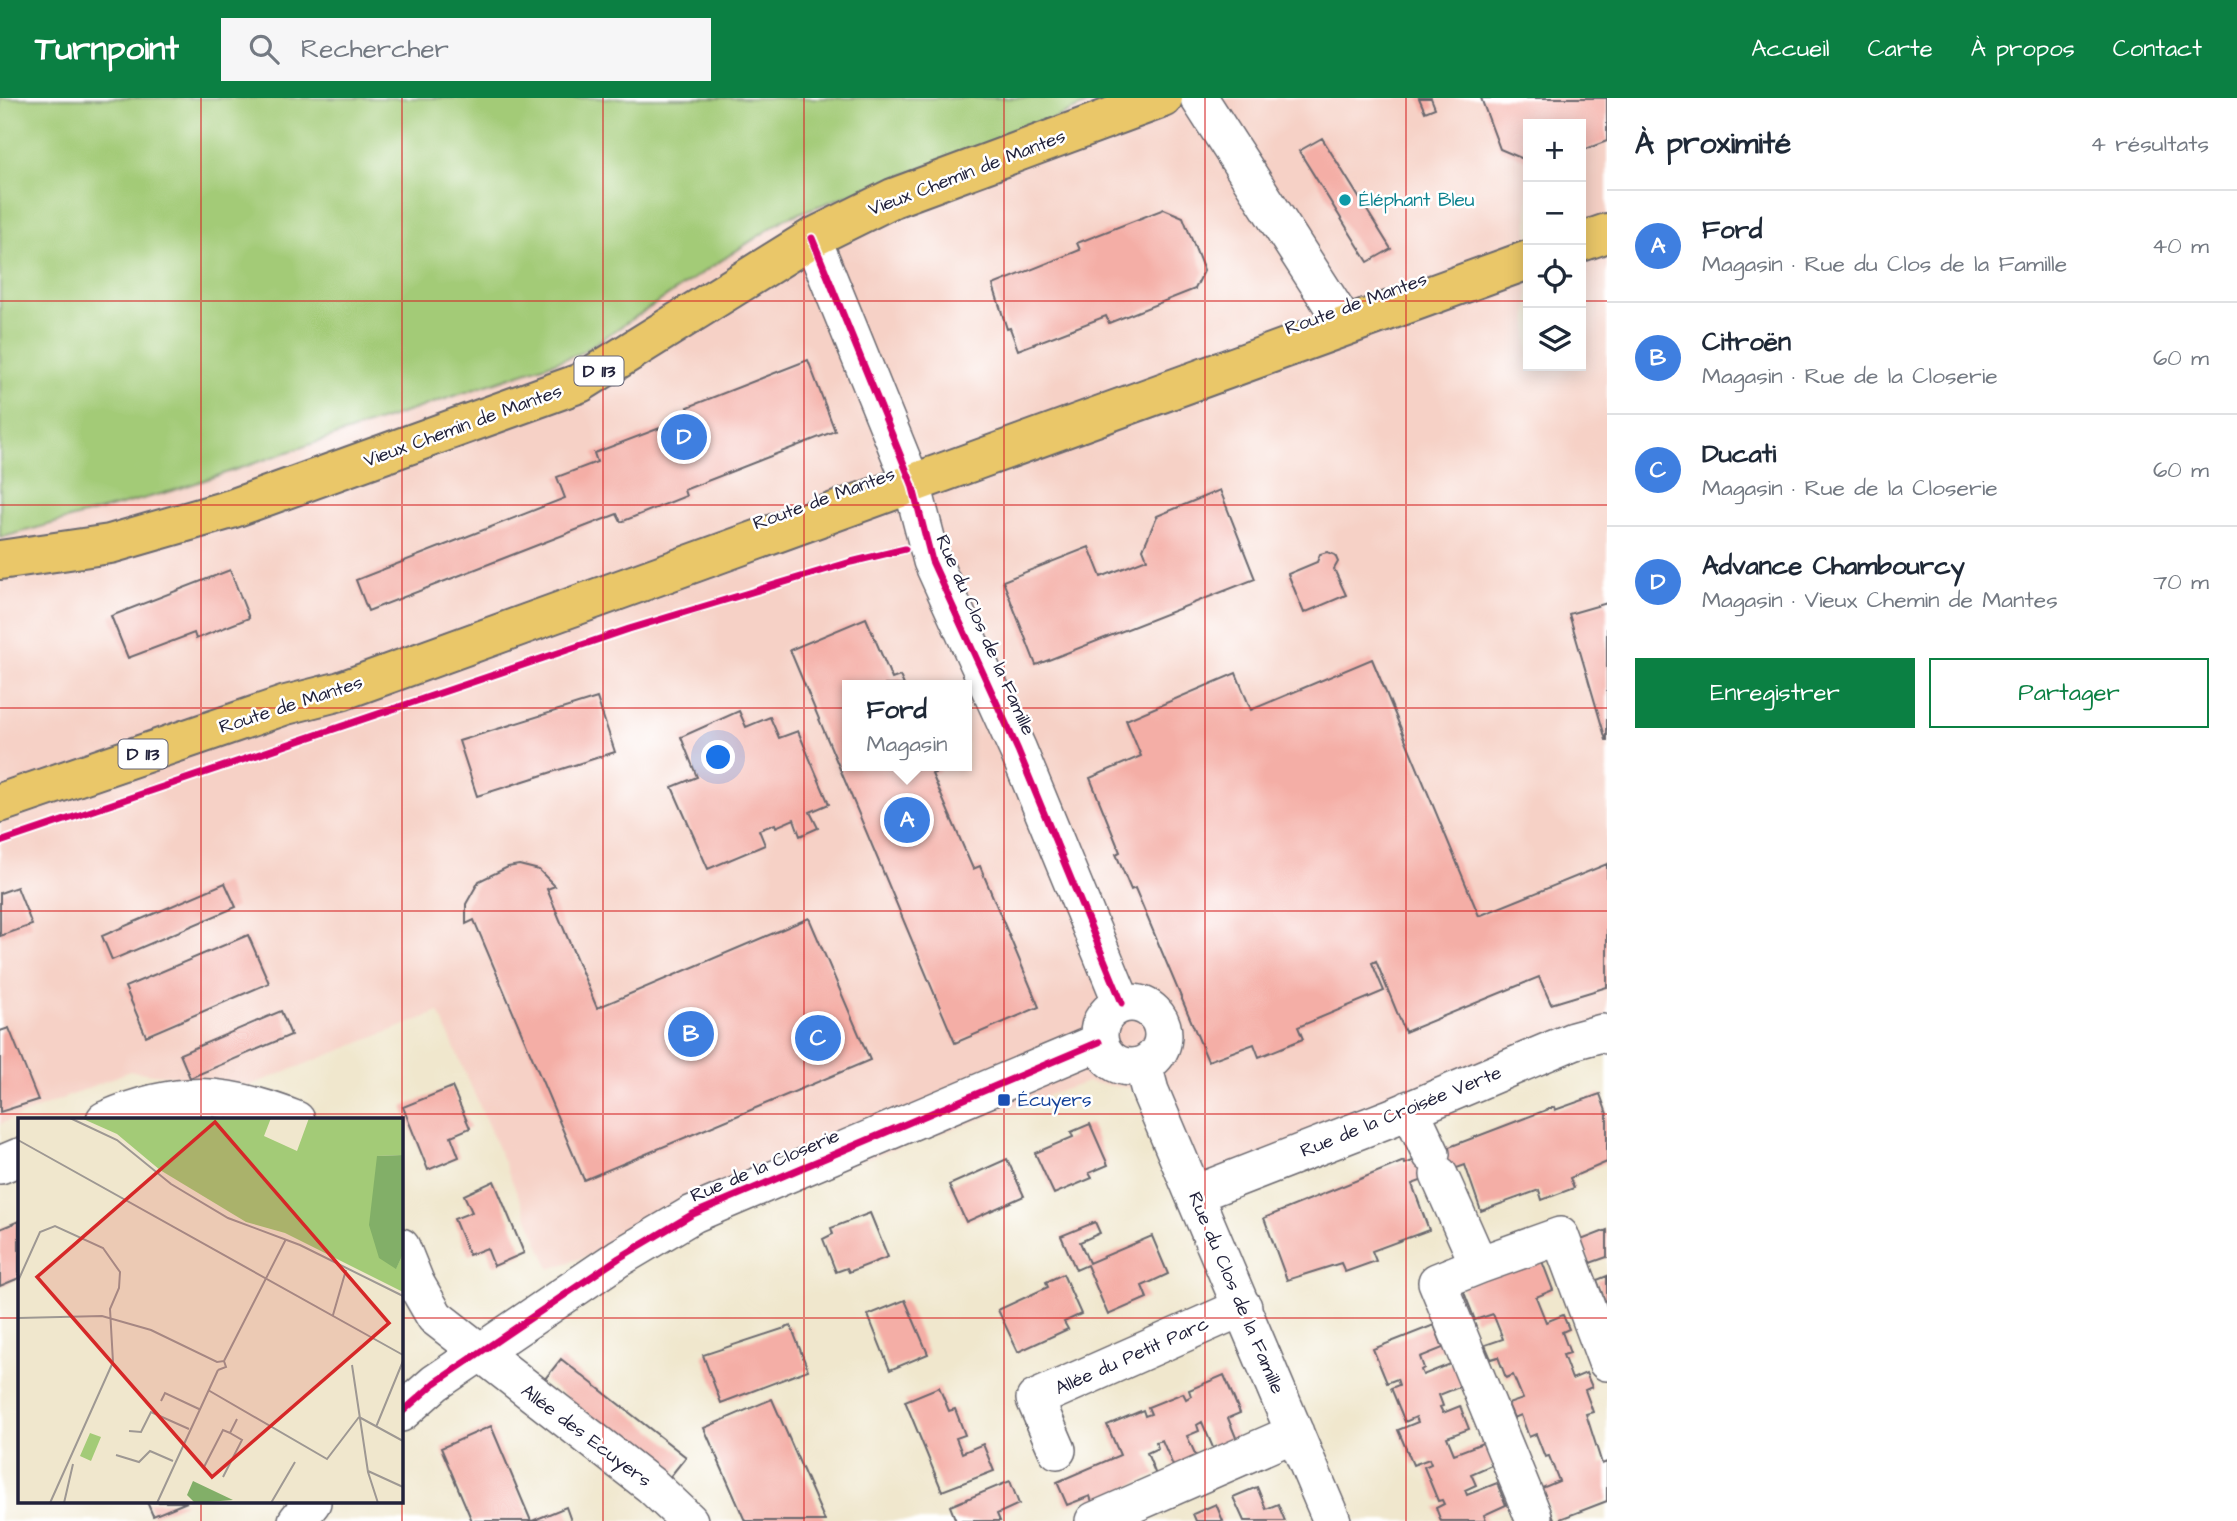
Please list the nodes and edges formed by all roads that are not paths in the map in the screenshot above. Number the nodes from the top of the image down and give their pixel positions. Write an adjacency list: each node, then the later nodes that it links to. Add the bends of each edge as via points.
1 (1163, 98): 4 (main road, Vieux Chemin de Mantes / D 113, via 893,198)
2 (1199, 98): 7 (street)
3 (1607, 233): 5 (main road)
4 (812, 238): 8 (street, Rue du Clos de la Famille); 9 (main road, Vieux Chemin de Mantes / D 113, via 580,383 231,509 110,544)
5 (1586, 240)
6 (1523, 262): 7 (main road, Route de Mantes / D 113)
7 (1345, 325): 8 (main road, Route de Mantes / D 113)
8 (912, 484): 10 (main road, Route de Mantes / D 113, via 341,691 286,705); 11 (street, Rue du Clos de la Famille, via 932,561 1018,750)
9 (0, 560)
10 (0, 803)
11 (1122, 1003): 13 (street, via 1106,1014); 14 (street, via 1143,1005 1159,1019 1163,1040)
12 (1607, 1035): 15 (street, Rue de la Croisée Verte, via 1602,1032 1573,1041)
13 (1099, 1042): 14 (street, via 1116,1063); 24 (street, Rue de la Closerie, via 693,1214 619,1258)
14 (1143, 1065): 20 (street, Rue du Clos de la Famille)
15 (1410, 1109): 20 (street, Rue de la Croisée Verte); 22 (street)
16 (110, 1118): 17 (street, via 184,1096 254,1103)
17 (291, 1118)
18 (18, 1157): 19 (street)
19 (0, 1165)
20 (1195, 1194): 23 (street, Rue du Clos de la Famille)
21 (402, 1249): 24 (street, Allée des Ecuyers, via 435,1317)
22 (1479, 1265): 25 (street, via 1560,1236); 30 (street, via 1437,1282)
23 (1243, 1307): 27 (street, Rue du Clos de la Famille); 28 (street, Allée du Petit Parc, via 1035,1399)
24 (480, 1355): 26 (street, Rue de la Closerie, via 435,1383); 32 (street, Allée des Ecuyers, via 652,1486)
25 (1607, 1362)
26 (402, 1412)
27 (1295, 1433): 33 (street); 34 (street, Rue du Clos de la Famille)
28 (1057, 1450)
29 (310, 1504): 31 (street)
30 (1533, 1516)
31 (297, 1521)
32 (689, 1521)
33 (1094, 1521)
34 (1332, 1521)

